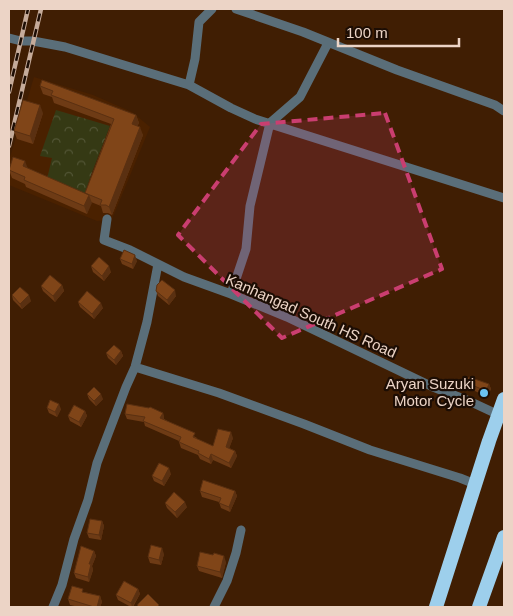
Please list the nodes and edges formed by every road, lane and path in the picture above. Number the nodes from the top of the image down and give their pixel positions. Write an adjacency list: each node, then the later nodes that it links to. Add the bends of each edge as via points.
1 (212, 9): 5 (street, via 199,22)
2 (239, 9): 4 (street)
3 (9, 38): 5 (street, via 65,47)
4 (328, 43): 6 (street); 7 (street, via 300,97)
5 (190, 85): 7 (street, via 230,108)
6 (504, 111)
7 (270, 123): 8 (street); 11 (street, via 250,206 246,249)
8 (504, 198)
9 (107, 218): 10 (street, Kanhangad South HS Road, via 104,240)
10 (158, 264): 11 (street, Kanhangad South HS Road); 12 (street)
11 (231, 294): 14 (street, Kanhangad South HS Road, via 287,317 433,388)
12 (135, 367): 15 (street, via 219,393 370,450); 18 (street, via 97,463)
13 (504, 399): 14 (highway)
14 (499, 415): 15 (highway)
15 (475, 484): 20 (highway)
16 (241, 530): 19 (street, via 227,581)
17 (504, 537): 21 (highway)
18 (56, 606)
19 (214, 607)
20 (436, 607)
21 (480, 607)

